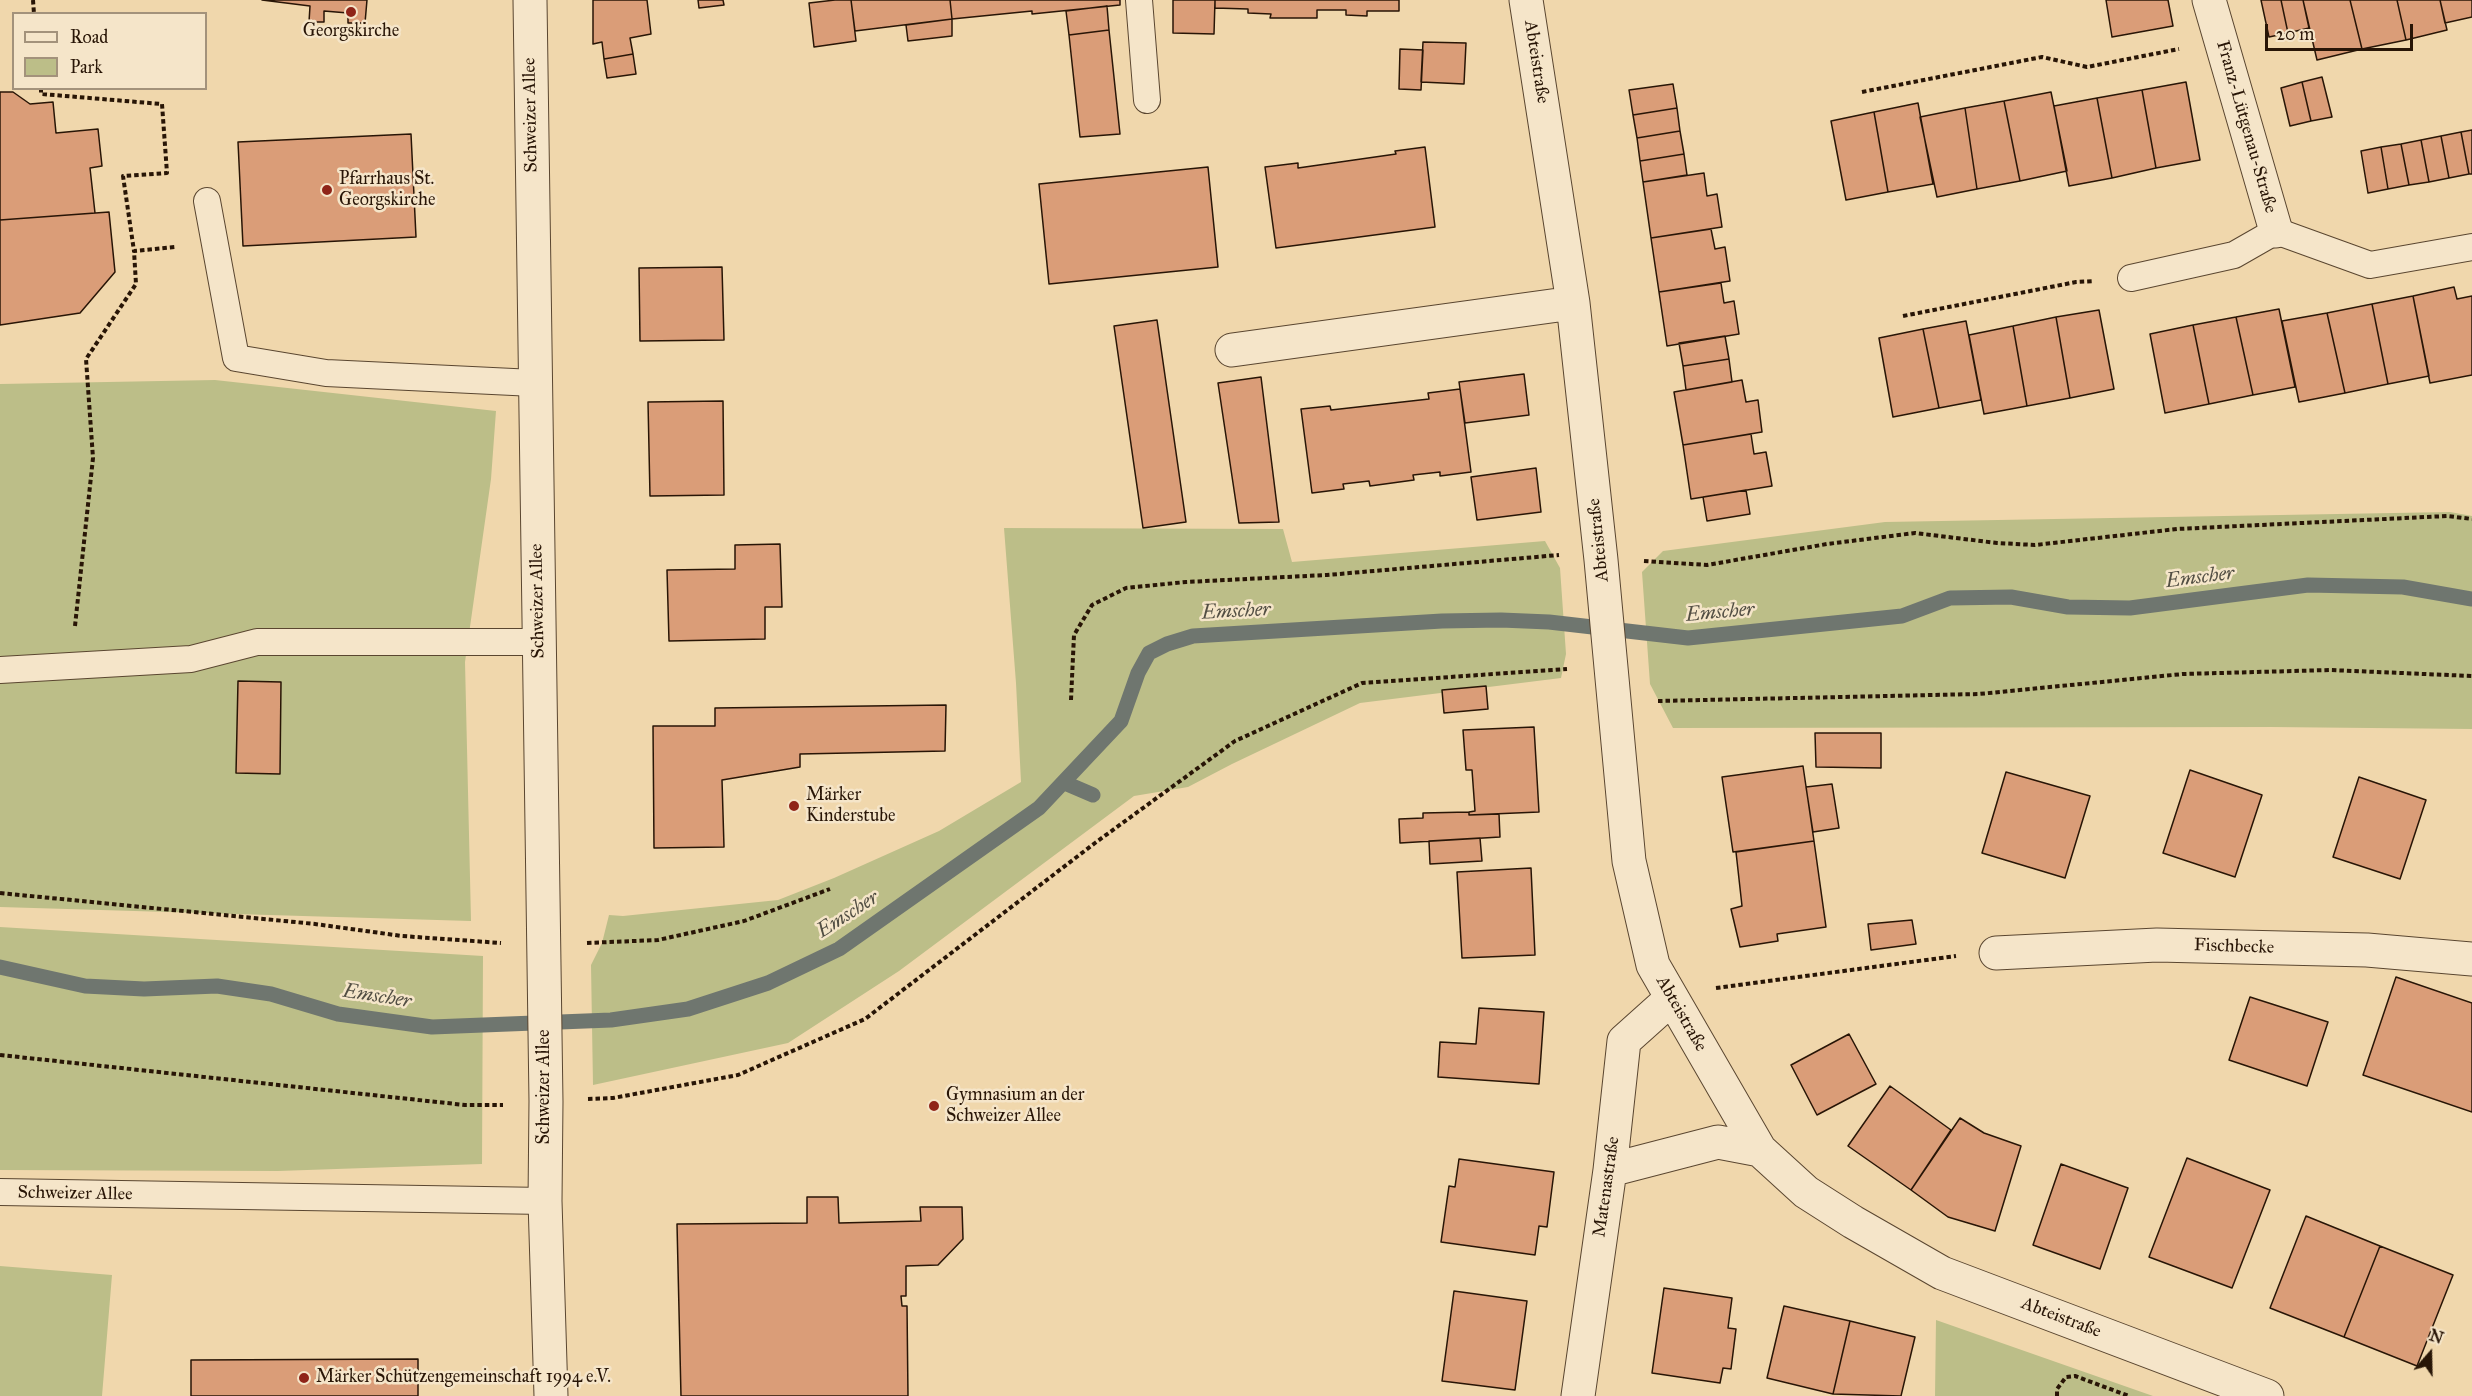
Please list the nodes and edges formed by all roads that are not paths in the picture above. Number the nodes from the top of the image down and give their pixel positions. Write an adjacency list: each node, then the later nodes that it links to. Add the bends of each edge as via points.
1 (530, 0): 12 (street, Schweizer Allee)
2 (1139, 0): 5 (lane)
3 (1526, 0): 10 (street, Abteistraße)
4 (2209, 0): 7 (street, Franz-Lütgenau-Straße)
5 (1147, 100)
6 (207, 201): 12 (lane, via 236,357 326,373)
7 (2276, 231): 8 (lane, Franz-Lütgenau-Straße, via 2370,265); 9 (lane, via 2234,255)
8 (2472, 247)
9 (2131, 278)
10 (1573, 303): 11 (street); 17 (street, Abteistraße, via 1629,861 1653,965)
11 (1232, 350)
12 (534, 383): 13 (street, Schweizer Allee)
13 (538, 642): 14 (lane, via 257,642 191,659); 21 (street, Schweizer Allee)
14 (0, 670)
15 (1996, 953): 16 (street, Fischbecke, via 2157,945 2367,950)
16 (2472, 959)
17 (1672, 998): 18 (street, Abteistraße); 19 (street, Matenastraße, via 1624,1041)
18 (1760, 1150): 19 (street, via 1718,1142); 24 (street, Abteistraße, via 1806,1192 1942,1273)
19 (1610, 1170): 23 (street, Matenastraße)
20 (0, 1192): 21 (lane, Schweizer Allee)
21 (545, 1201): 22 (street, Schweizer Allee)
22 (551, 1396)
23 (1578, 1396)
24 (2267, 1396)

